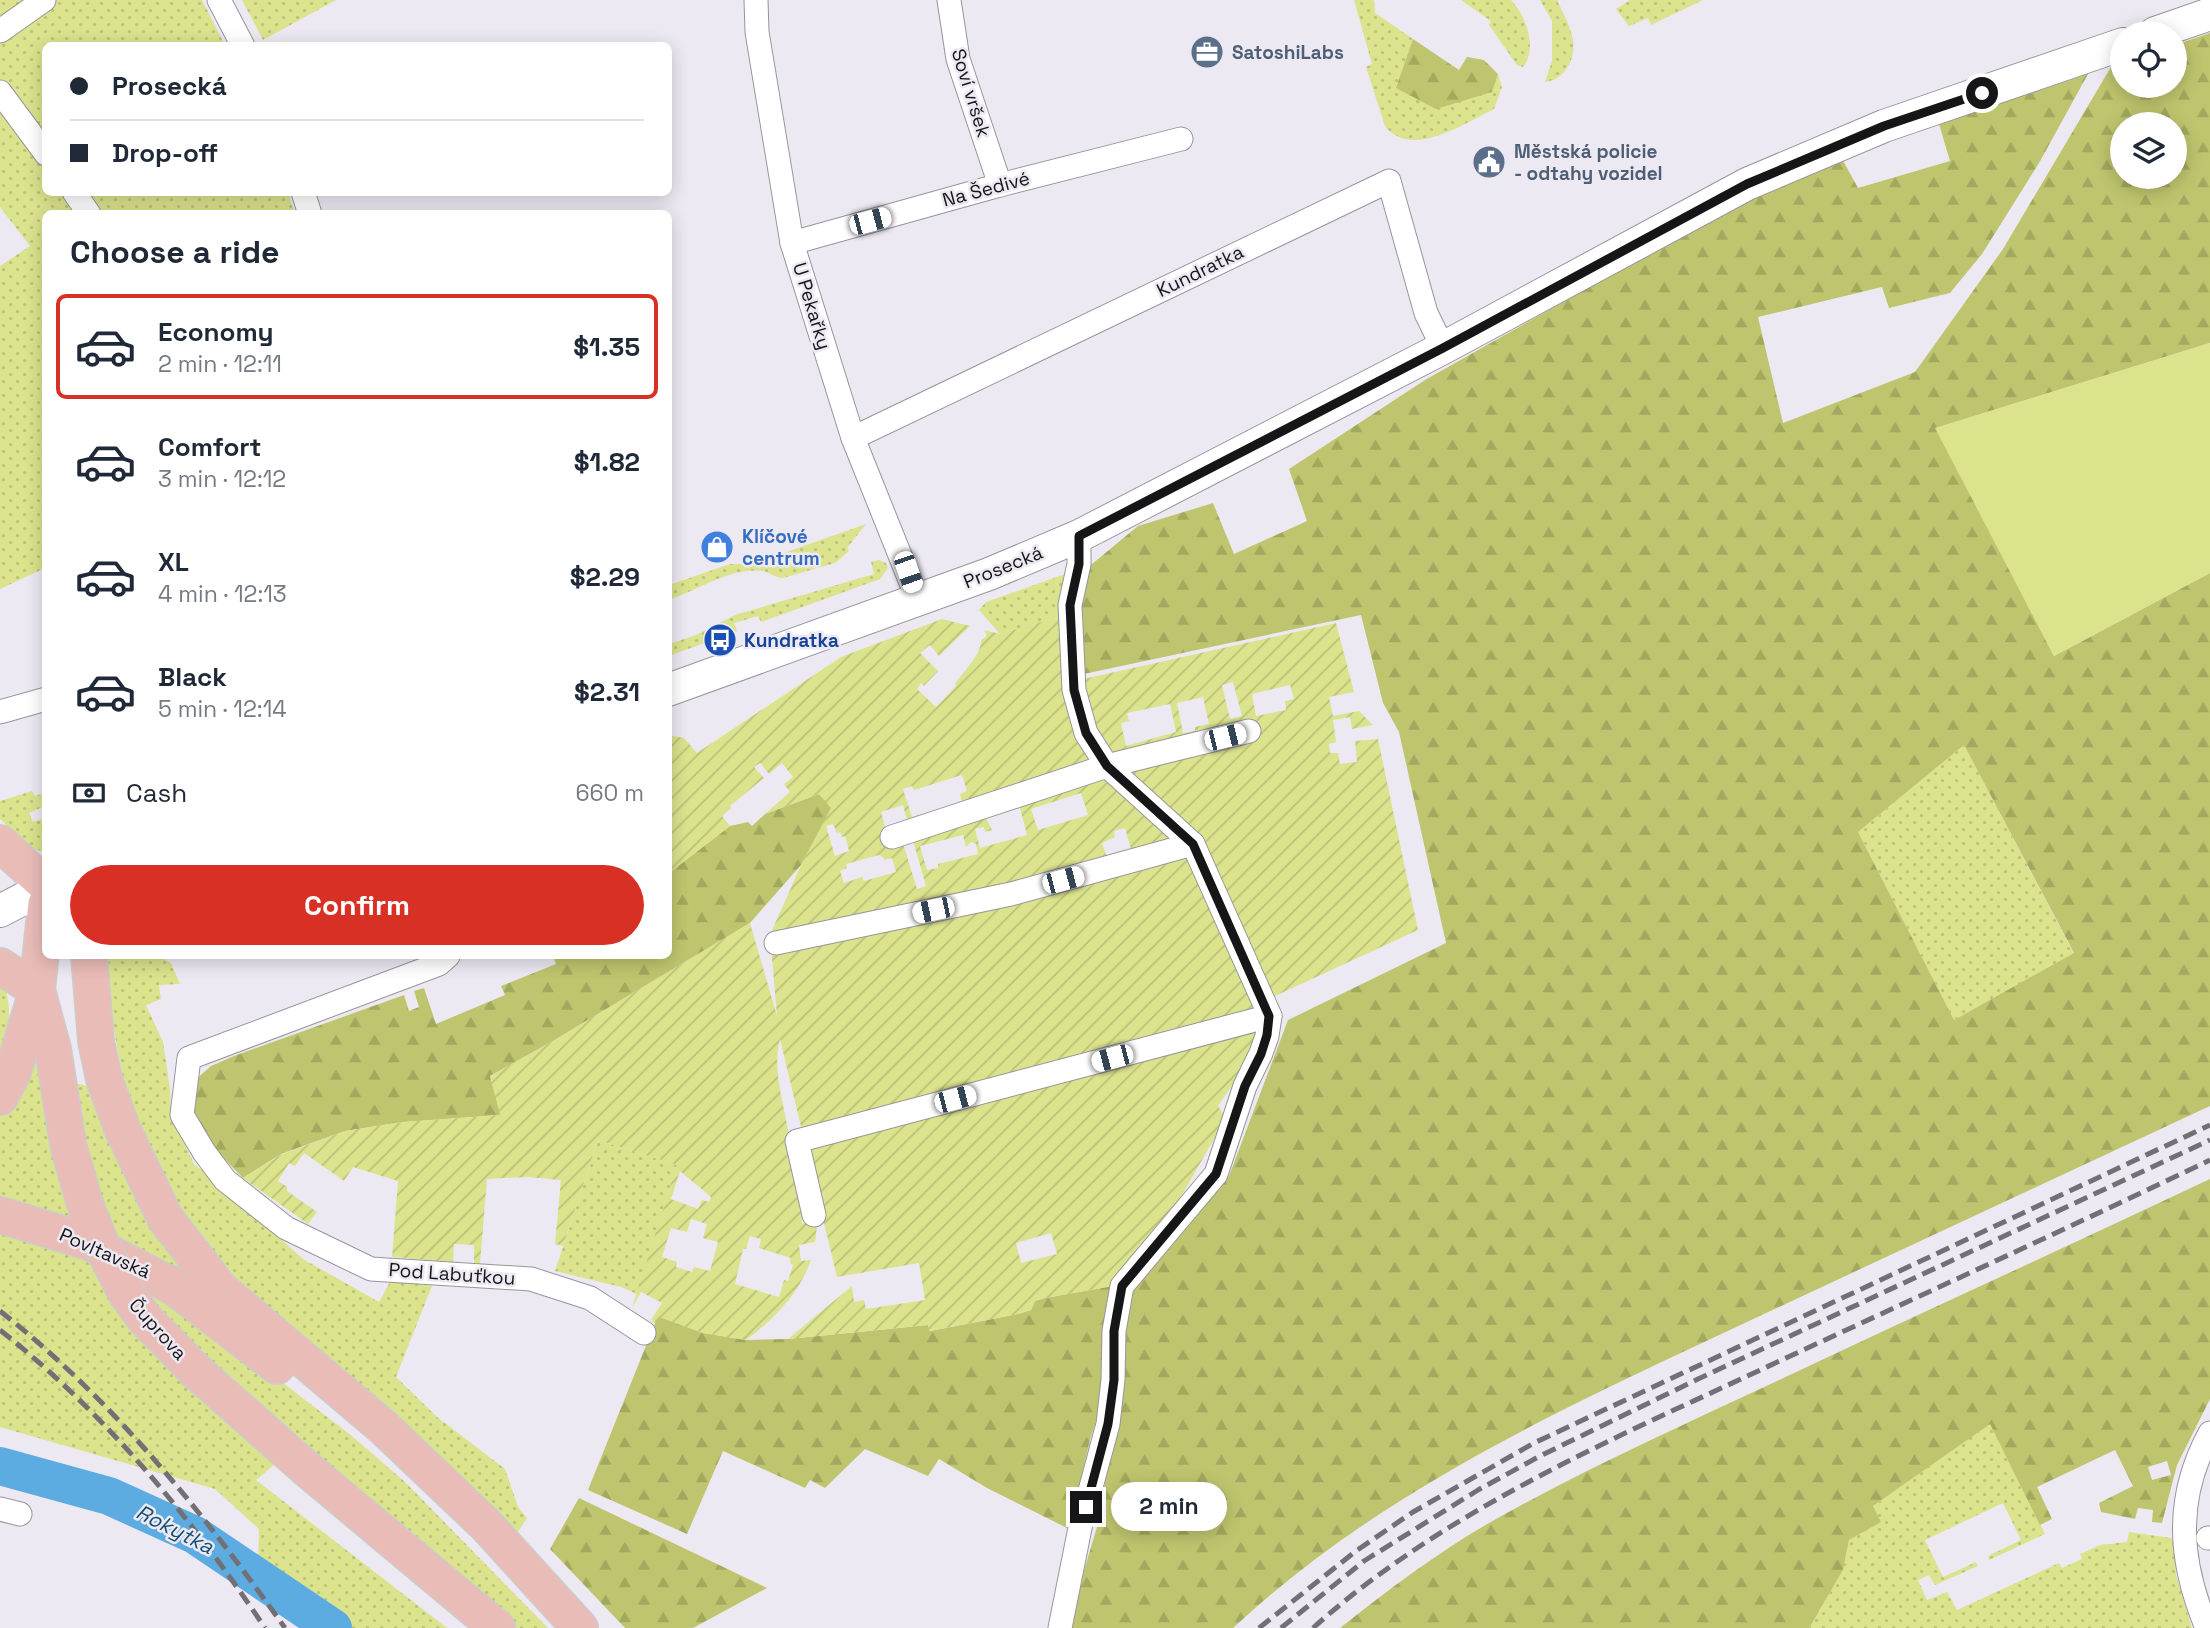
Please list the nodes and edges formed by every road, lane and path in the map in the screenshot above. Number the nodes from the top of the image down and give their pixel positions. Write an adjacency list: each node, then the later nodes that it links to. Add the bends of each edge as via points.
1 (44, 0): 7 (street)
2 (219, 0): 8 (street)
3 (756, 0): 14 (street, U Pekařky, via 757,32)
4 (949, 0): 13 (street, Soví vršek, via 958,59)
5 (2210, 14): 6 (main road)
6 (2187, 22)
7 (0, 31)
8 (241, 42)
9 (2110, 48): 15 (main road, Prosecká, via 1884,126 1747,184)
10 (0, 92): 12 (street)
11 (1181, 139): 13 (street, Na Šedivé)
12 (42, 149)
13 (1000, 185): 14 (street, Na Šedivé)
14 (792, 243): 16 (street, U Pekařky)
15 (1443, 348): 16 (street, Kundratka, via 1426,313 1389,181); 17 (main road, Prosecká)
16 (853, 438): 18 (street, U Pekařky)
17 (1079, 536): 18 (main road, Prosecká); 23 (street, via 1079,564 1070,605 1074,690 1086,733)
18 (918, 600): 19 (main road, Prosecká)
19 (672, 689)
20 (42, 700): 21 (street)
21 (0, 712)
22 (1249, 731): 23 (street)
23 (1107, 766): 24 (street); 26 (street)
24 (892, 837)
25 (0, 843): 27 (main road)
26 (1193, 844): 33 (street, via 1011,894); 38 (street)
27 (42, 882)
28 (42, 888): 29 (main road)
29 (0, 911)
30 (42, 915): 32 (main road)
31 (42, 931): 37 (main road, Čuprova)
32 (0, 932)
33 (776, 943)
34 (89, 959): 44 (main road, Čuprova, via 104,1079 165,1217 220,1289)
35 (445, 959): 43 (street, Pod Labuťkou, via 189,1058 182,1115 225,1180 286,1228 371,1269 531,1279 590,1298)
36 (0, 966): 37 (main road)
37 (37, 990): 39 (main road, via 13,1072); 46 (main road, Čuprova, bridge, via 84,1201 126,1293 144,1318 197,1372 308,1470)
38 (1269, 1016): 41 (street, via 797,1141); 49 (street, via 1264,1045 1245,1086 1216,1174 1122,1286 1108,1424)
39 (0, 1097)
40 (0, 1215): 42 (main road, Povltavská, via 89,1242)
41 (814, 1215)
42 (169, 1283): 44 (main road, Čuprova); 47 (main road, Čuprova, via 344,1418 462,1524)
43 (644, 1333)
44 (342, 1391): 48 (main road, Čuprova, via 486,1525)
45 (2210, 1433): 50 (street, via 2192,1477 2184,1534 2190,1581)
46 (498, 1628)
47 (559, 1628)
48 (580, 1628)
49 (1060, 1628)
50 (2207, 1628)

